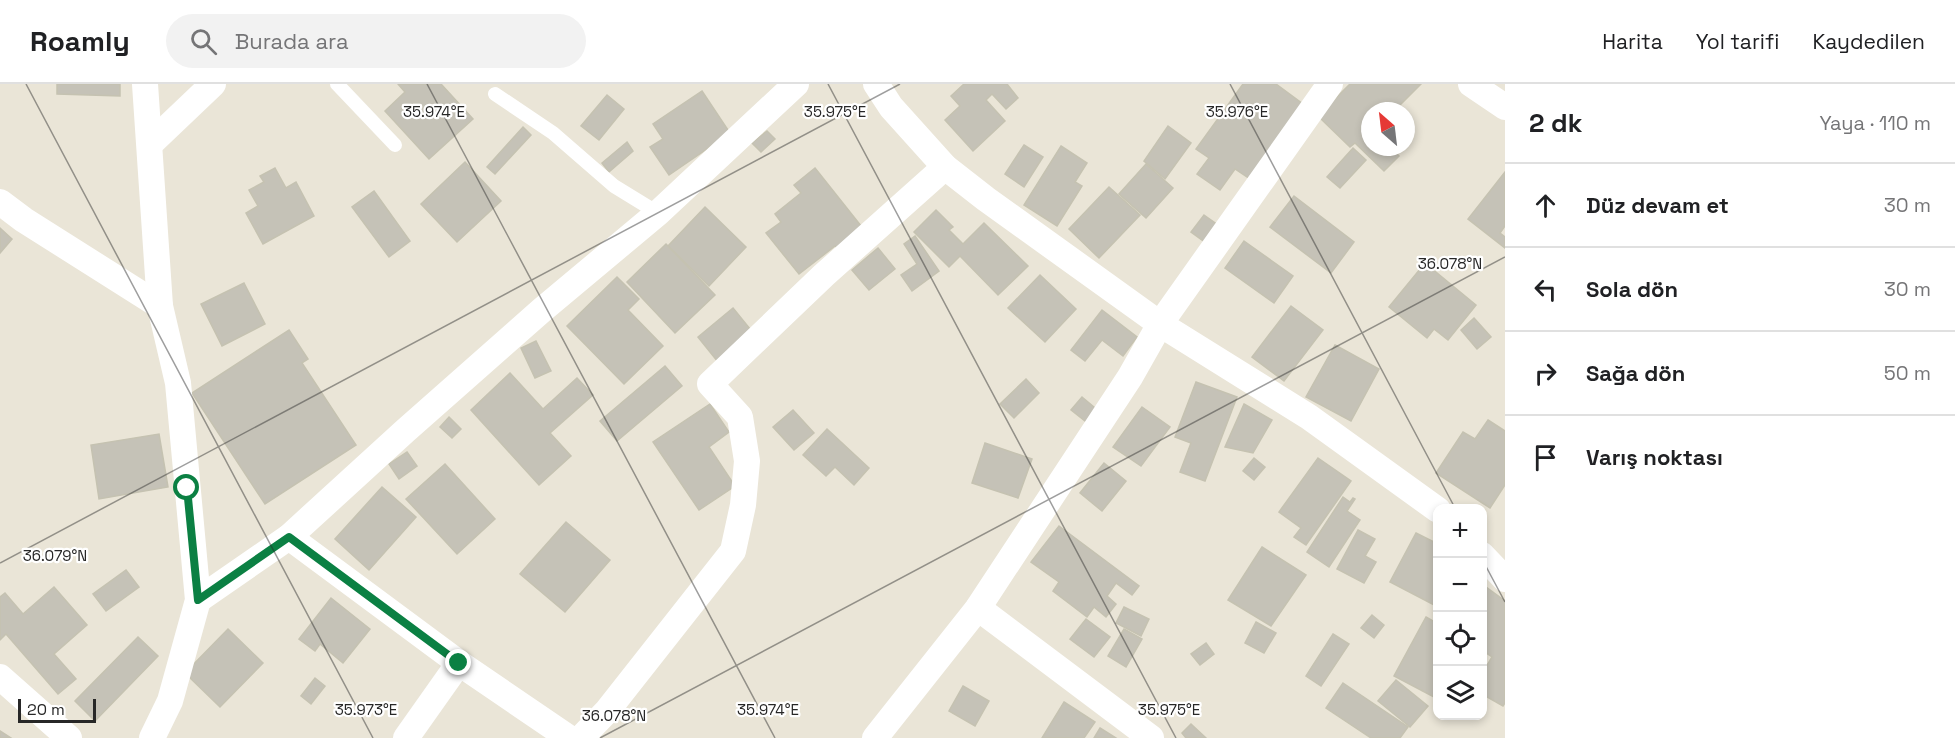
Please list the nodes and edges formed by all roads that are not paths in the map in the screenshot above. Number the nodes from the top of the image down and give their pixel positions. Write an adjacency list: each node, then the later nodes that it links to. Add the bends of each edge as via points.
1 (145, 84): 10 (street)
2 (213, 84): 10 (street)
3 (337, 84): 11 (lane)
4 (796, 84): 14 (street)
5 (876, 84): 12 (street, via 891,107)
6 (1330, 84): 16 (street)
7 (1472, 84): 9 (street)
8 (495, 94): 14 (lane, via 553,133 614,186)
9 (1505, 107)
10 (150, 144): 15 (street)
11 (395, 145)
12 (945, 167): 16 (street); 29 (street, via 710,384 740,417 747,461 733,551 607,711)
13 (0, 202): 15 (street)
14 (658, 213): 18 (street, via 533,317)
15 (160, 306): 21 (street, via 178,383)
16 (1160, 324): 17 (street, via 1309,417); 22 (street, via 1130,377)
17 (1433, 507)
18 (289, 537): 21 (street); 23 (street)
19 (1485, 558): 20 (street)
20 (1505, 579)
21 (198, 600): 26 (street, via 170,700)
22 (978, 608): 30 (street); 31 (street)
23 (459, 663): 27 (street); 28 (street)
24 (0, 677): 25 (street)
25 (69, 738)
26 (152, 738)
27 (406, 738)
28 (569, 738)
29 (580, 738)
30 (875, 738)
31 (1151, 738)

